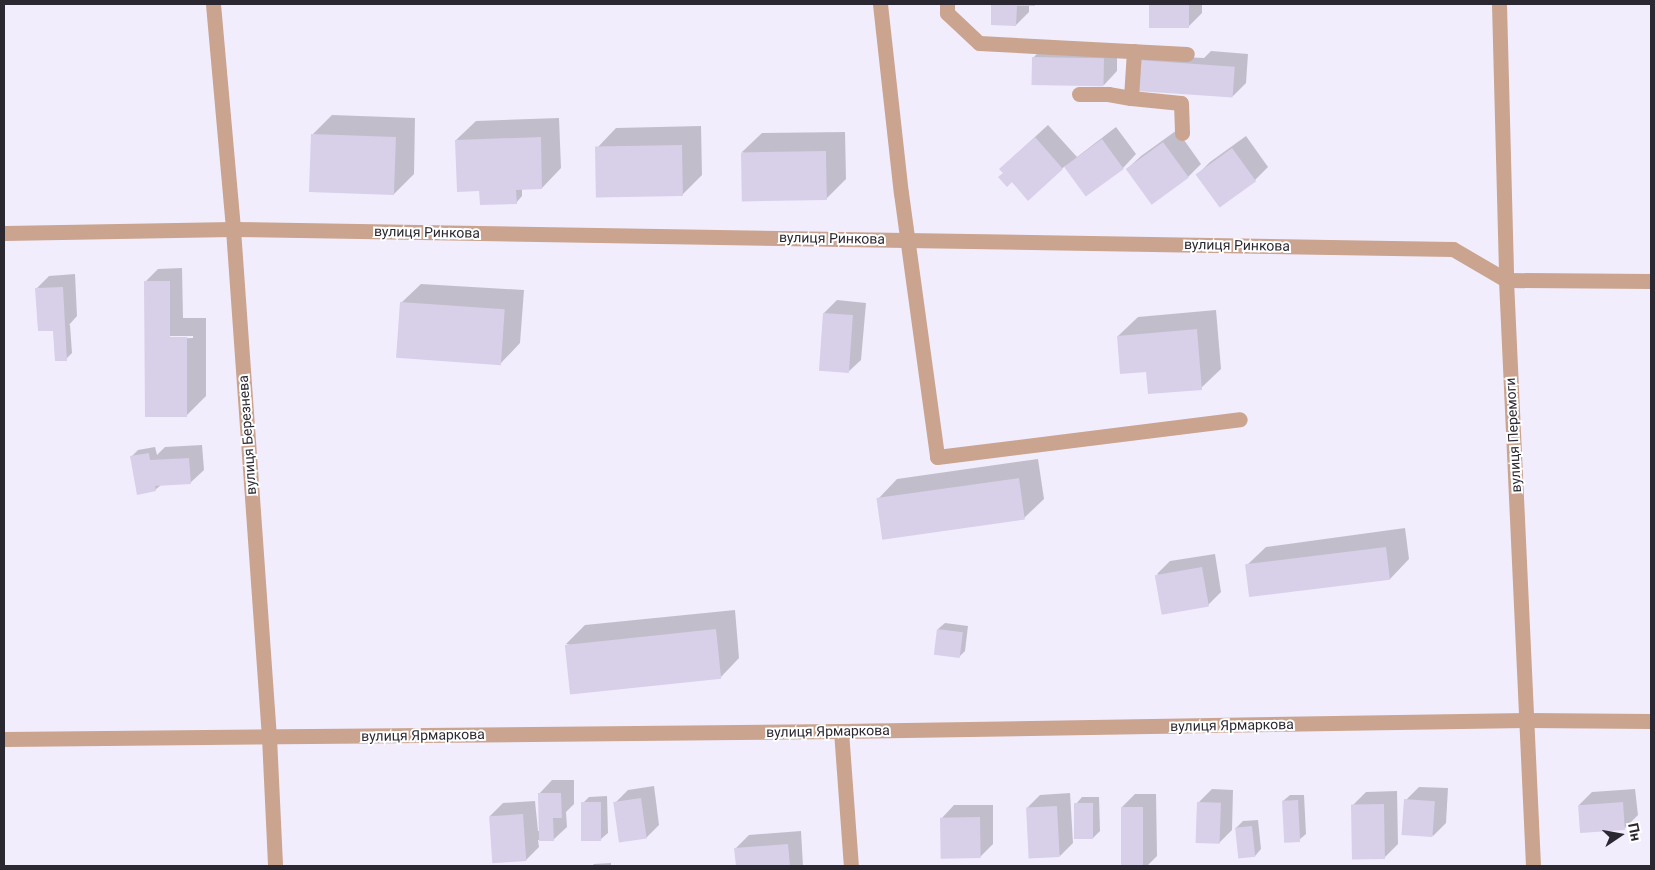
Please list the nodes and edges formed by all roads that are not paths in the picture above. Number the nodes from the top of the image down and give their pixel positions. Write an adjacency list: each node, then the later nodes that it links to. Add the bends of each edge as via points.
1 (213, 4): 10 (street, вулиця Березнева)
2 (880, 4): 12 (street)
3 (947, 4): 5 (street, via 947,13 979,43)
4 (1499, 4): 13 (street, вулиця Перемоги)
5 (1134, 52): 6 (street); 8 (street)
6 (1187, 54)
7 (1078, 94): 8 (street)
8 (1131, 98): 9 (street, via 1181,103)
9 (1182, 133)
10 (233, 228): 11 (street, вулиця Ринкова); 12 (street, вулиця Ринкова); 19 (street, вулиця Березнева)
11 (4, 233)
12 (908, 240): 13 (street, вулиця Ринкова, via 1453,249); 15 (street, via 937,457)
13 (1506, 280): 14 (street, вулиця Ринкова); 16 (street, вулиця Перемоги)
14 (1651, 282)
15 (1240, 419)
16 (1526, 720): 17 (street, вулиця Ярмаркова); 18 (street, вулиця Ярмаркова); 23 (street, вулиця Перемоги)
17 (1651, 721)
18 (841, 731): 19 (street, вулиця Ярмаркова); 22 (street)
19 (269, 737): 20 (street, вулиця Ярмаркова); 21 (street, вулиця Березнева)
20 (4, 739)
21 (276, 866)
22 (851, 866)
23 (1532, 866)

